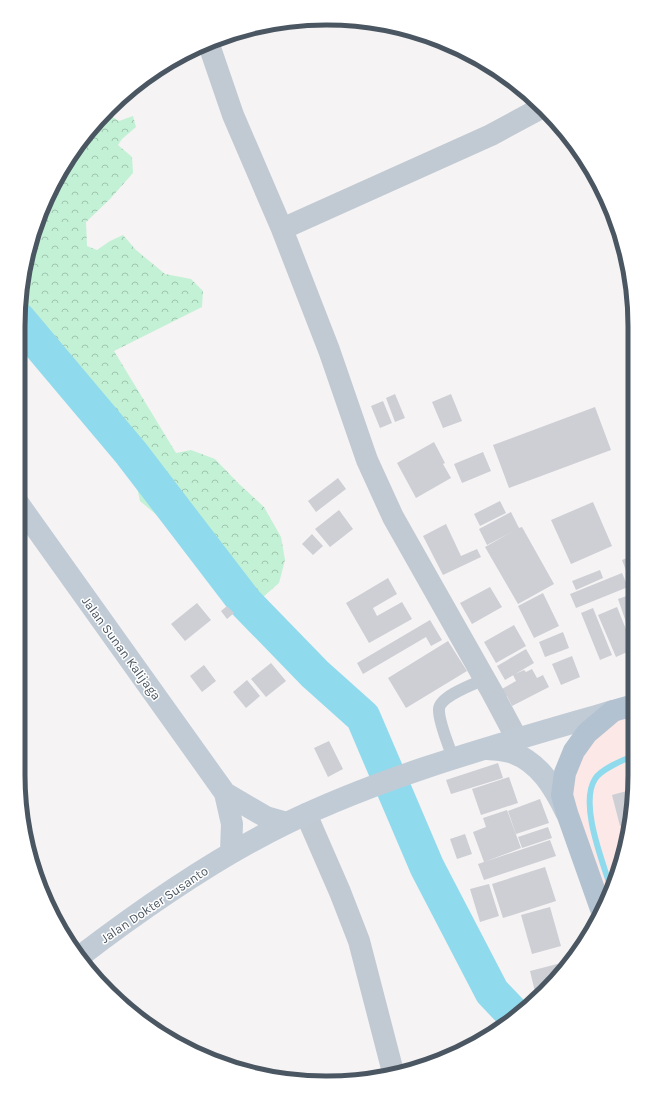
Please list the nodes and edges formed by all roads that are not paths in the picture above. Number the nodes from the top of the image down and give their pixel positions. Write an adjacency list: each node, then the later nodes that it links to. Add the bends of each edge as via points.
1 (210, 48): 3 (street, via 233,115)
2 (537, 111): 3 (street, via 491,135)
3 (282, 229): 5 (street, via 329,350 366,460 393,517)
4 (25, 513): 11 (main road, Jalan Sunan Kalijaga)
5 (485, 679): 8 (street); 10 (lane, via 449,696 439,708)
6 (628, 707): 7 (main road)
7 (614, 711): 8 (main road, Jalan Dokter Susanto); 12 (main road, via 587,733 574,751 564,773)
8 (517, 739): 9 (main road, Jalan Dokter Susanto)
9 (484, 748): 10 (main road, Jalan Dokter Susanto); 12 (main road, via 523,758 545,776)
10 (445, 760): 13 (main road, Jalan Dokter Susanto, via 333,802)
11 (225, 793): 13 (main road, Jalan Sunan Kalijaga, via 266,818); 14 (main road, Jalan Sunan Kalijaga, via 232,824)
12 (565, 804): 15 (main road)
13 (296, 819): 14 (main road, Jalan Dokter Susanto); 17 (street, via 340,892 359,940)
14 (231, 852): 16 (main road, Jalan Dokter Susanto, via 114,930)
15 (599, 903)
16 (84, 953)
17 (391, 1069)

